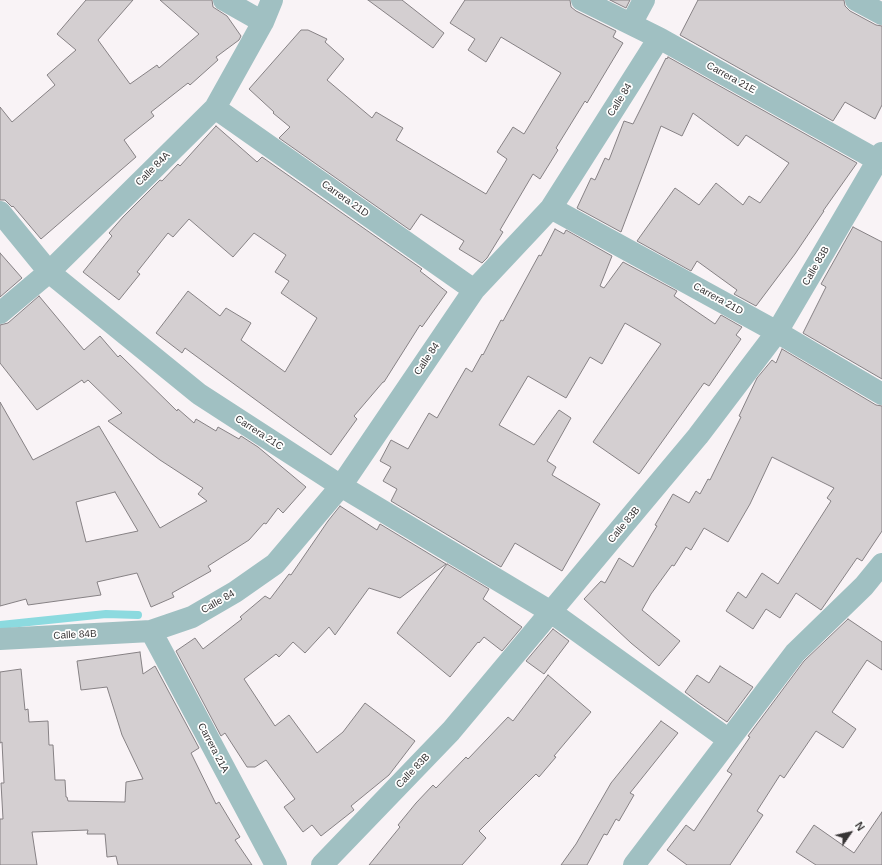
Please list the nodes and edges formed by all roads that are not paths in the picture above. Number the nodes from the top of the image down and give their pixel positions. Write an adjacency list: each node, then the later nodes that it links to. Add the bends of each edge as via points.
1 (224, 0): 7 (street)
2 (272, 0): 7 (street, Calle 84A)
3 (582, 0): 8 (street, Carrera 21E)
4 (644, 0): 8 (street)
5 (856, 0): 6 (street)
6 (882, 14)
7 (263, 22): 10 (street, Calle 84A)
8 (632, 24): 9 (street, Carrera 21E)
9 (659, 38): 11 (street, Carrera 21E); 12 (street, Calle 84)
10 (215, 108): 14 (street, Calle 84A); 15 (street, Carrera 21D)
11 (880, 157): 17 (street, Calle 83B)
12 (551, 208): 15 (street, Calle 84); 17 (street, Carrera 21D)
13 (0, 212): 14 (street, Carrera 21C)
14 (49, 272): 16 (street, Calle 84A); 19 (street, Carrera 21C, via 199,394)
15 (474, 290): 19 (street, Calle 84)
16 (0, 313)
17 (777, 332): 18 (street, Carrera 21D); 21 (street, Calle 83B, via 698,436)
18 (882, 394)
19 (341, 486): 21 (street, Carrera 21C); 22 (street, Calle 84, via 275,564 235,592 192,617)
20 (882, 564): 24 (street, via 864,586 795,653)
21 (551, 612): 24 (street, Carrera 21C); 26 (street, Calle 83B, via 451,731)
22 (150, 631): 23 (street, Calle 84B); 25 (street, Carrera 21A)
23 (0, 639)
24 (729, 740): 27 (street)
25 (276, 865)
26 (322, 865)
27 (634, 865)

